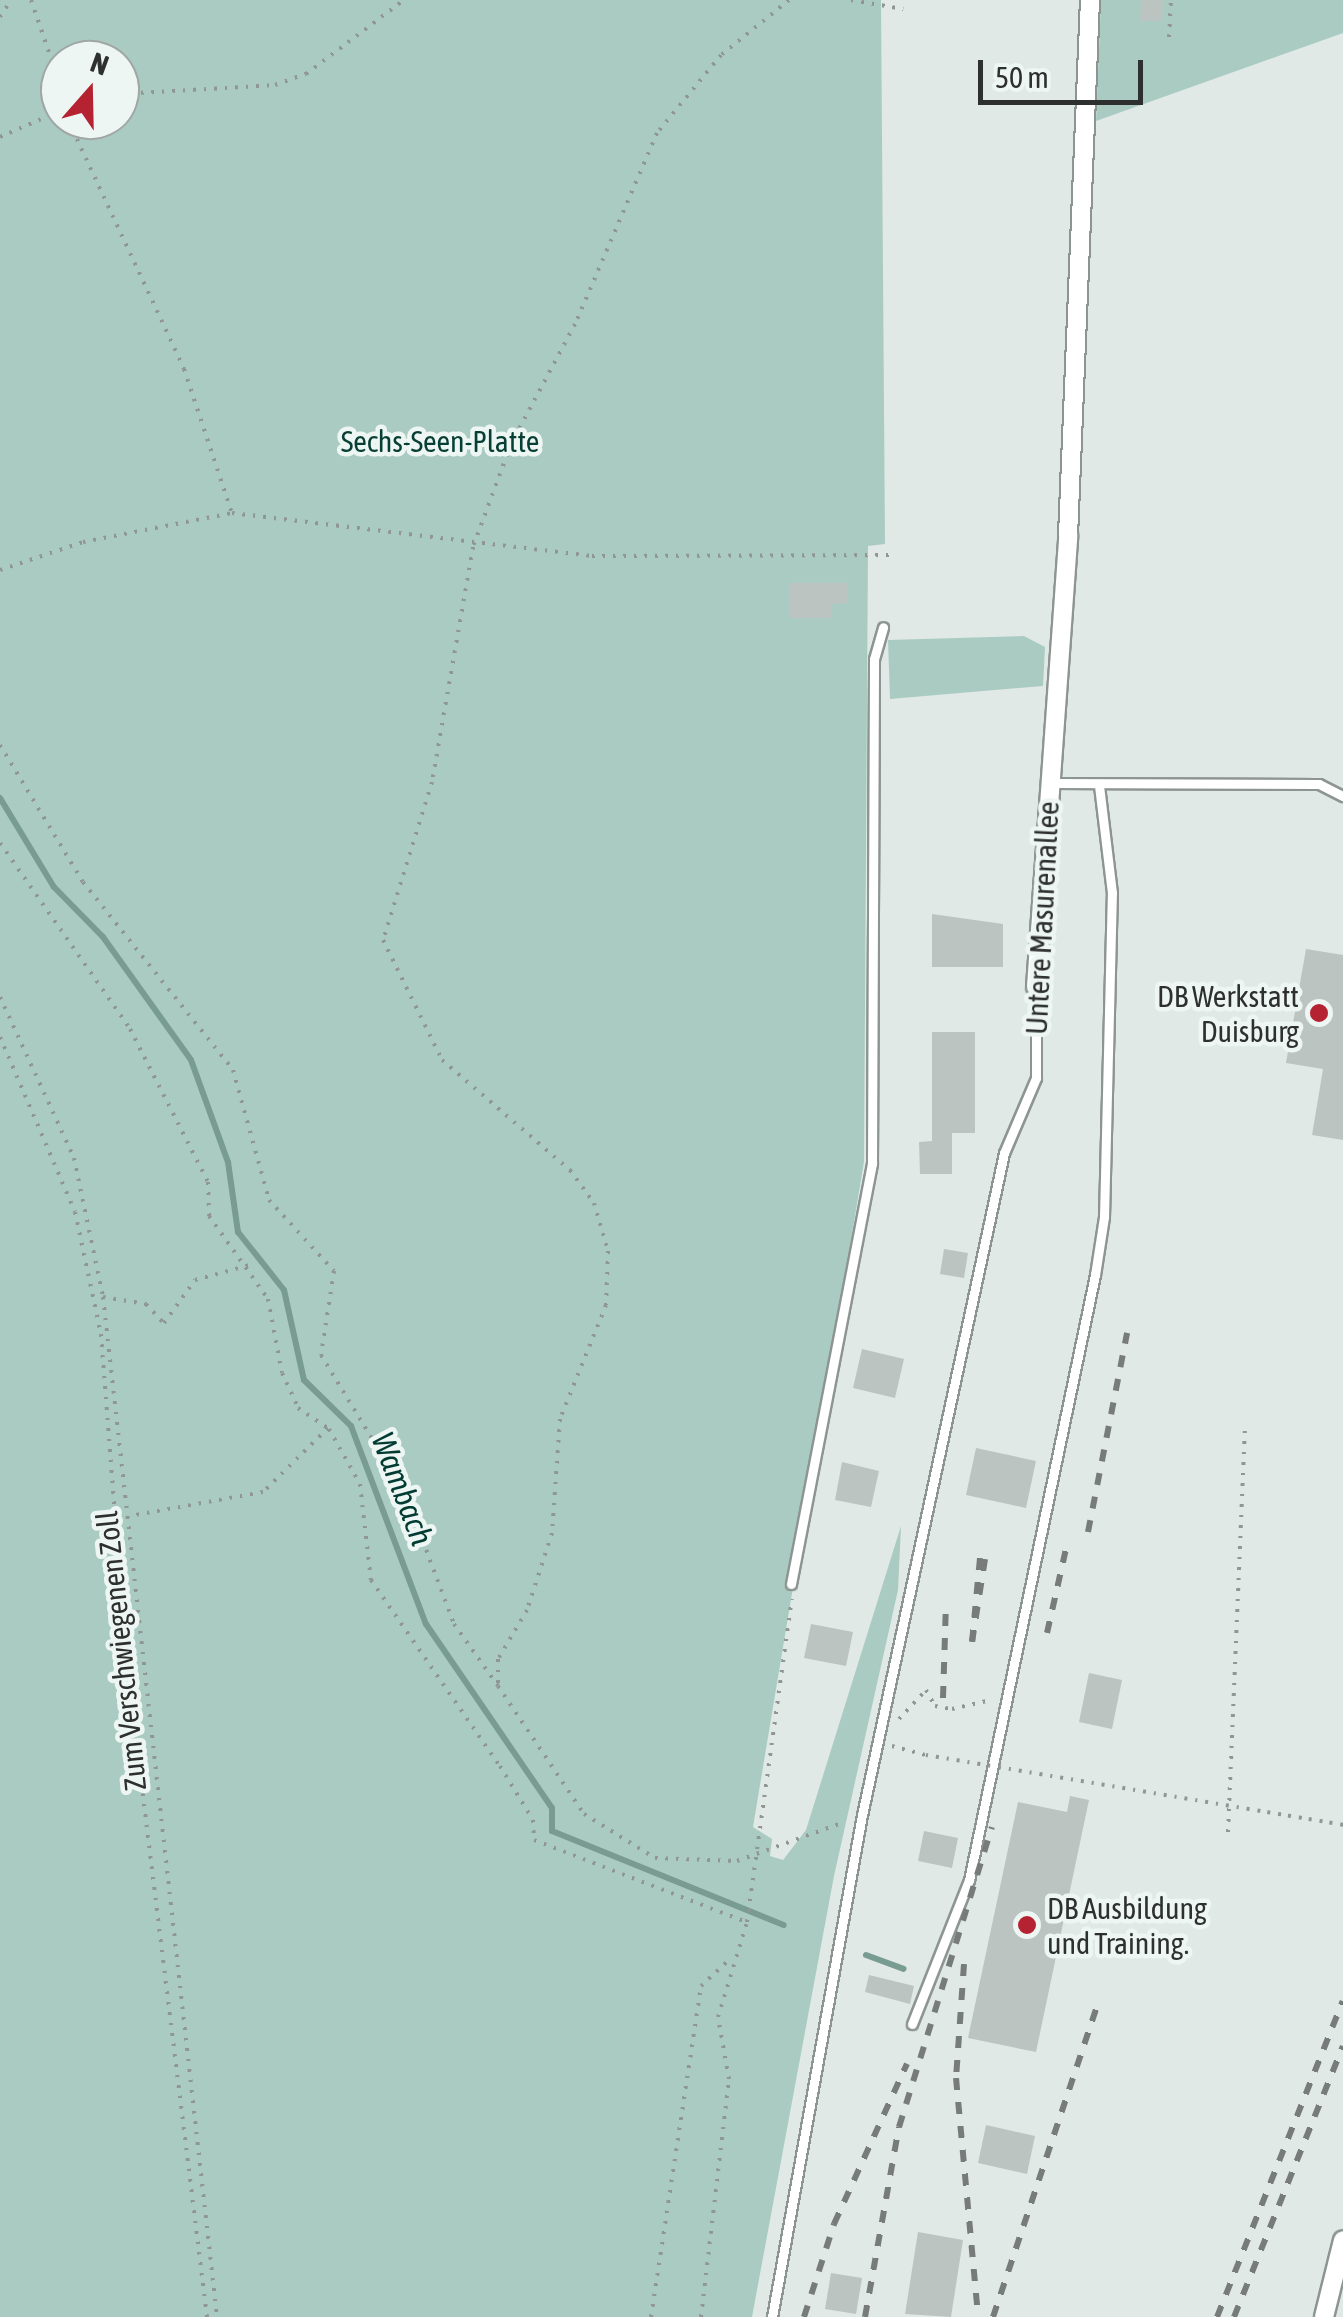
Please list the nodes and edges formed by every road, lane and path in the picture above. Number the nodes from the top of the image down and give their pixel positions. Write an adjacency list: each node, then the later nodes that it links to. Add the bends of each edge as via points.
1 (11, 0): 9 (path)
2 (30, 0): 11 (path)
3 (404, 0): 12 (path, via 306,74 276,85)
4 (789, 0): 17 (path, via 721,55 657,133 574,324 511,444)
5 (850, 0): 8 (path)
6 (1090, 0): 22 (street, Untere Masurenallee, via 1068,536)
7 (1171, 0): 10 (path)
8 (902, 9)
9 (0, 17)
10 (1170, 37)
11 (44, 40)
12 (140, 93)
13 (40, 119): 14 (path)
14 (0, 137)
15 (77, 140): 16 (path, via 184,368)
16 (232, 513): 17 (path); 19 (path, via 100,538)
17 (474, 548): 18 (path, via 592,556); 35 (path, via 432,782 383,940 442,1060 583,1187 601,1222 610,1268 606,1306 560,1420 549,1545 527,1610 498,1659)
18 (894, 555)
19 (0, 570)
20 (883, 626): 34 (lane, via 874,659 872,1164)
21 (0, 745): 35 (path, via 83,882 233,1070 269,1200 334,1272 322,1355 404,1491 454,1624)
22 (1049, 783): 23 (lane); 26 (street, Untere Masurenallee)
23 (1099, 786): 24 (lane, via 1320,784); 36 (lane, via 1112,894 1104,1217)
24 (1343, 796)
25 (0, 843): 29 (path, via 130,1030 208,1182 209,1216)
26 (1036, 987): 38 (lane, Untere Masurenallee, via 1030,1107 1004,1152)
27 (0, 998): 30 (path, Zum Verschwiegenen Zoll, via 74,1158)
28 (0, 1037): 47 (path, via 75,1212 102,1334 126,1658)
29 (250, 1265): 30 (path, via 195,1280 164,1323 146,1304); 31 (path, via 268,1299 282,1373 298,1408)
30 (103, 1298): 33 (path, Zum Verschwiegenen Zoll)
31 (328, 1428): 33 (path, via 263,1492); 43 (path, via 360,1484 371,1580 500,1766 532,1820 534,1840)
32 (1245, 1430): 41 (path)
33 (130, 1516): 48 (path, Zum Verschwiegenen Zoll, via 133,1607)
34 (791, 1584): 42 (path, via 790,1656)
35 (498, 1686): 42 (path, via 564,1788 608,1833 676,1865)
36 (1010, 1696): 37 (path, via 952,1709 935,1706 926,1690); 45 (lane, via 969,1880)
37 (892, 1726)
38 (879, 1742): 39 (lane, Untere Masurenallee); 40 (path, bridge)
39 (862, 1815): 42 (path); 51 (lane, Untere Masurenallee)
40 (1343, 1825)
41 (1228, 1832)
42 (752, 1855): 43 (path)
43 (747, 1922): 44 (path)
44 (735, 1955): 49 (path, via 701,1986); 50 (path, via 718,2017 730,2079)
45 (912, 2024)
46 (1343, 2240): 52 (street)
47 (207, 2317)
48 (218, 2317)
49 (650, 2317)
50 (701, 2317)
51 (772, 2317)
52 (1324, 2317)

